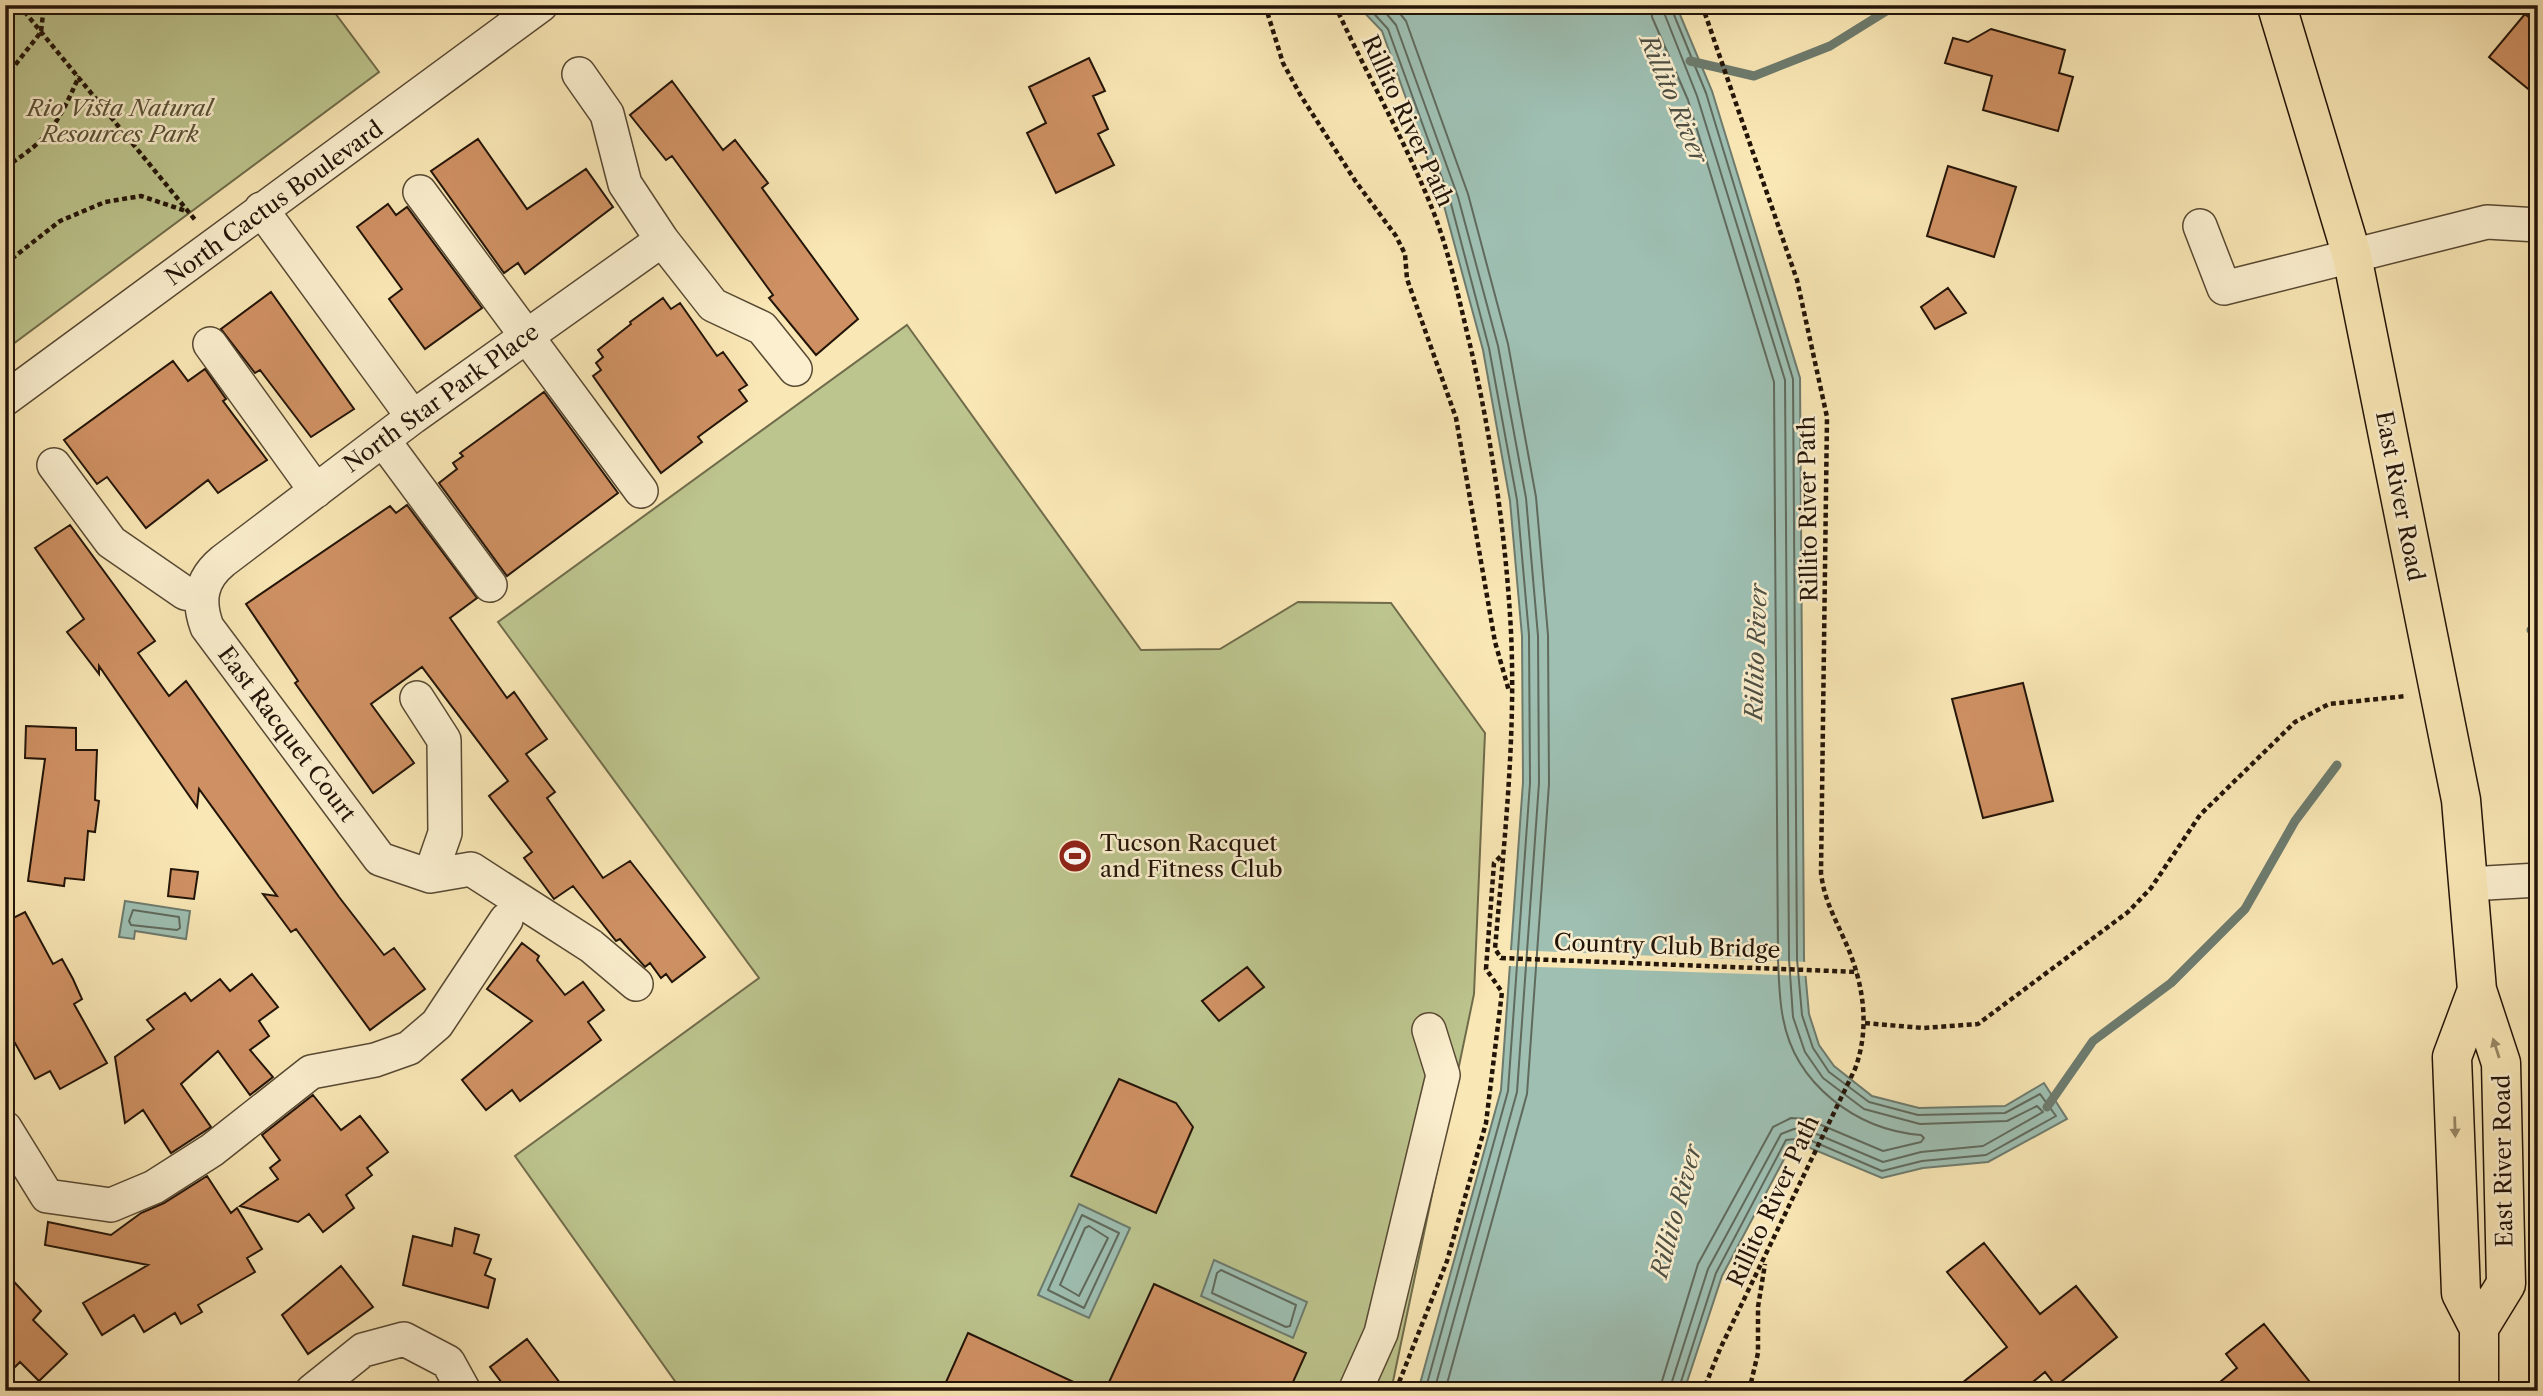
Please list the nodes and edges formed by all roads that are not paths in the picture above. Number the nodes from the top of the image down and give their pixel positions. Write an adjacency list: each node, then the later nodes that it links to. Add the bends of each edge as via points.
1 (541, 5): 5 (street, North Cactus Boulevard)
2 (2276, 7): 9 (main road, East River Road)
3 (579, 74): 8 (street, via 607,114 625,184)
4 (420, 192): 10 (street)
5 (261, 209): 13 (street, North Cactus Boulevard); 14 (street)
6 (2538, 225): 9 (street, via 2487,222)
7 (2200, 226): 9 (street, via 2224,288)
8 (662, 240): 10 (street, North Star Park Place); 12 (street, via 713,305 762,328)
9 (2351, 256): 24 (main road, East River Road, via 2461,800)
10 (527, 334): 14 (street, North Star Park Place); 18 (street)
11 (210, 344): 17 (street)
12 (795, 369)
13 (5, 399)
14 (414, 417): 15 (street, North Star Park Place)
15 (383, 440): 17 (street, North Star Park Place); 19 (street)
16 (54, 465): 20 (street, via 111,542)
17 (316, 491): 20 (street, North Star Park Place, via 208,573)
18 (641, 491)
19 (490, 585)
20 (194, 594): 22 (street, East Racquet Court, via 207,626 380,859)
21 (417, 698): 22 (street, via 444,740 445,833)
22 (430, 876): 26 (street, via 471,869 591,946)
23 (2538, 880): 24 (street)
24 (2469, 884): 32 (main road, East River Road, via 2477,990 2452,1057 2461,1293 2479,1328)
25 (506, 920): 28 (street, via 437,1024 409,1048 375,1060 311,1072 163,1184 111,1205 47,1196)
26 (636, 984)
27 (1429, 1030): 31 (street, via 1443,1075 1381,1333)
28 (5, 1128)
29 (312, 1391): 30 (street, via 363,1350 404,1339 448,1362)
30 (464, 1391)
31 (1355, 1391)
32 (2479, 1391)

